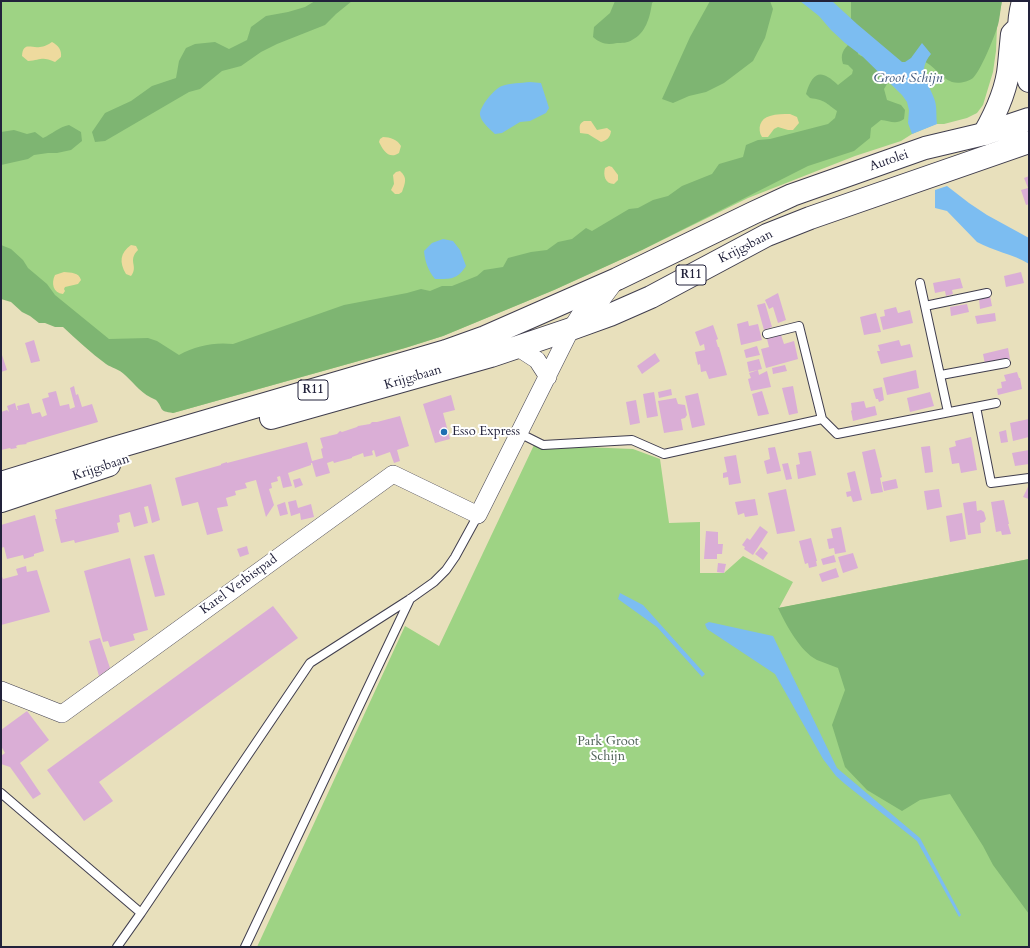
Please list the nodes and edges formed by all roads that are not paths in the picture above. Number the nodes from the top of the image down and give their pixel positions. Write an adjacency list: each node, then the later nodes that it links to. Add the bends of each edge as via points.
1 (1023, 1): 2 (main road)
2 (1018, 28): 3 (main road, via 1021,54); 5 (main road, via 1012,34 1002,98)
3 (1029, 81)
4 (1029, 119): 5 (main road, Autolei / R11)
5 (984, 134): 7 (main road, Autolei / R11, via 925,148 792,195)
6 (1029, 142): 12 (main road, Krijgsbaan / R11, via 767,235 651,297)
7 (753, 212): 8 (main road, Krijgsbaan / R11)
8 (617, 279): 12 (street, via 600,302 581,313); 24 (main road, Krijgsbaan / R11, via 485,337 446,351)
9 (920, 283): 11 (lane)
10 (987, 293): 11 (lane)
11 (925, 306): 16 (lane)
12 (571, 329): 14 (main road, Krijgsbaan / R11); 17 (street)
13 (768, 334): 21 (lane, via 799,326)
14 (517, 347): 17 (street, via 537,360); 25 (main road, Krijgsbaan / R11, via 121,461)
15 (1006, 363): 16 (lane)
16 (940, 375): 20 (lane)
17 (548, 378): 22 (street)
18 (996, 403): 19 (lane)
19 (976, 407): 20 (lane); 23 (lane, via 991,483)
20 (948, 412): 21 (lane, via 837,434)
21 (822, 419): 22 (lane, via 664,454 632,440 543,445)
22 (519, 434): 26 (street)
23 (1029, 478)
24 (1, 483)
25 (1, 501)
26 (478, 515): 27 (lane, via 456,557 446,570); 28 (street, Karel Verbistpad, via 393,474 62,714)
27 (410, 599): 30 (lane, via 310,663); 32 (lane)
28 (1, 690)
29 (1, 793): 30 (lane)
30 (140, 912): 31 (lane)
31 (117, 947)
32 (245, 947)

